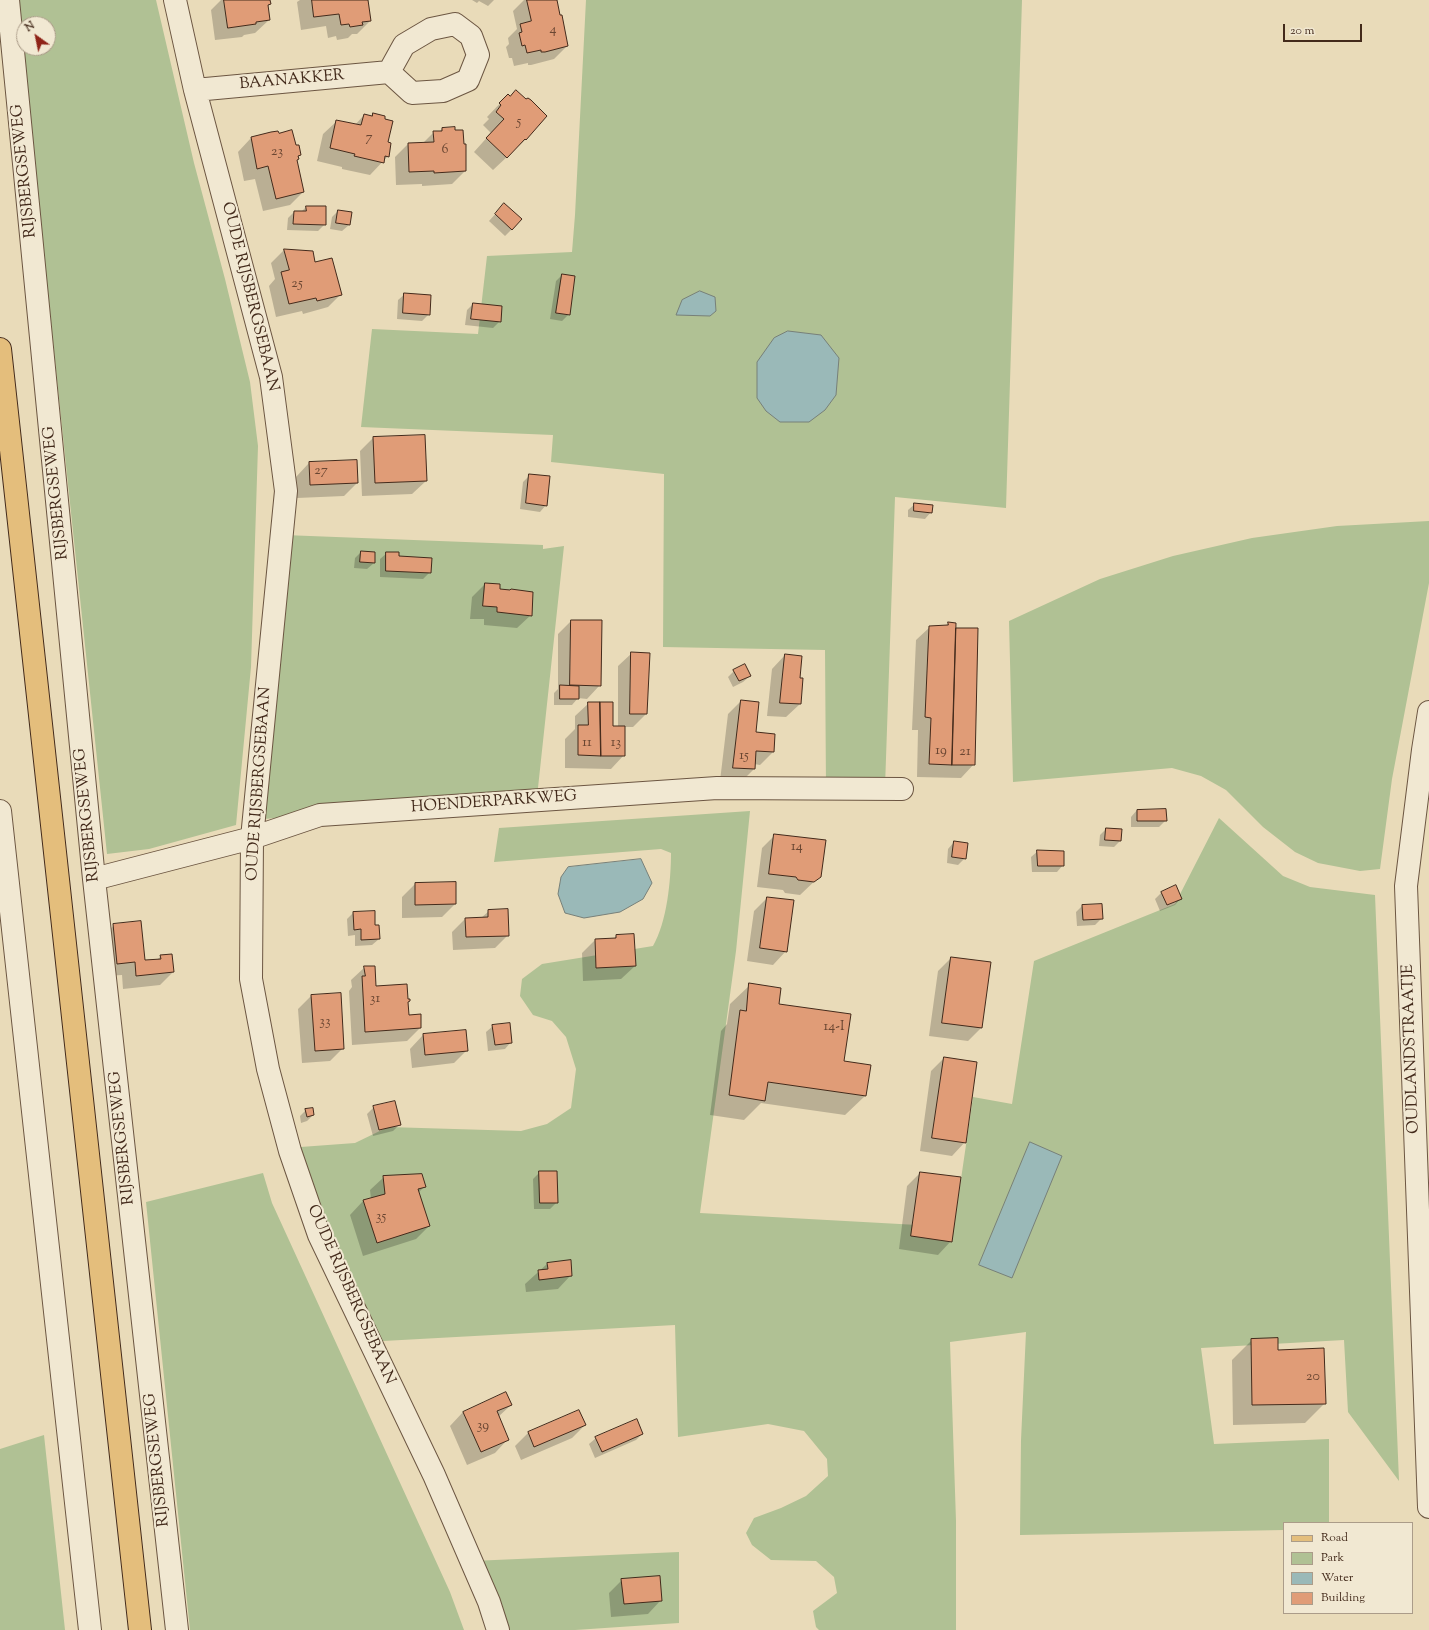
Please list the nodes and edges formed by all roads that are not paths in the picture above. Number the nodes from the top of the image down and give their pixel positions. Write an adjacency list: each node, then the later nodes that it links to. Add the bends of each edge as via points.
1 (8, 0): 10 (street, RIJSBERGSEWEG)
2 (175, 0): 4 (street, OUDE RIJSBERGSEBAAN)
3 (389, 72): 4 (street, BAANAKKER)
4 (196, 90): 9 (street, OUDE RIJSBERGSEBAAN, via 271,377 286,491)
5 (0, 350): 14 (main road)
6 (1429, 712): 12 (street, OUDLANDSTRAATJE, via 1406,886)
7 (902, 789): 9 (street, HOENDERPARKWEG, via 718,788 320,815)
8 (0, 811): 11 (street)
9 (252, 838): 10 (street, HOENDERPARKWEG); 16 (street, OUDE RIJSBERGSEBAAN, via 251,978 268,1069 290,1151 319,1235 434,1475 489,1602)
10 (94, 879): 15 (street, RIJSBERGSEWEG)
11 (6, 915): 13 (street)
12 (1429, 1507)
13 (90, 1630)
14 (140, 1630)
15 (176, 1630)
16 (498, 1630)

